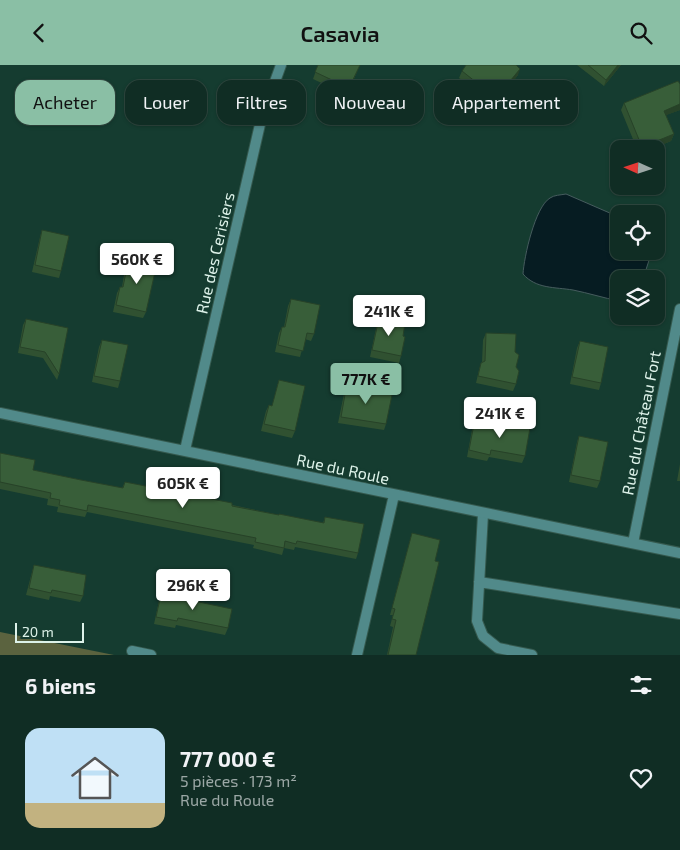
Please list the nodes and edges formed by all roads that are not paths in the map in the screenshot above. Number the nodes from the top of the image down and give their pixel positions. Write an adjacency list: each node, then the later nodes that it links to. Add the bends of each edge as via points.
1 (281, 65): 4 (street, Rue des Cerisiers, via 261,120)
2 (680, 309): 7 (street, Rue du Château Fort)
3 (0, 413): 4 (street, Rue du Roule)
4 (186, 450): 5 (street, Rue du Roule)
5 (394, 495): 6 (street, Rue du Roule); 13 (street)
6 (483, 514): 7 (street, Rue du Roule); 9 (street)
7 (633, 543): 8 (street, Rue du Roule)
8 (680, 553)
9 (479, 582): 10 (street); 14 (street, via 477,621 483,636 498,648)
10 (680, 614)
11 (132, 651): 12 (street)
12 (151, 655)
13 (357, 655)
14 (532, 655)

